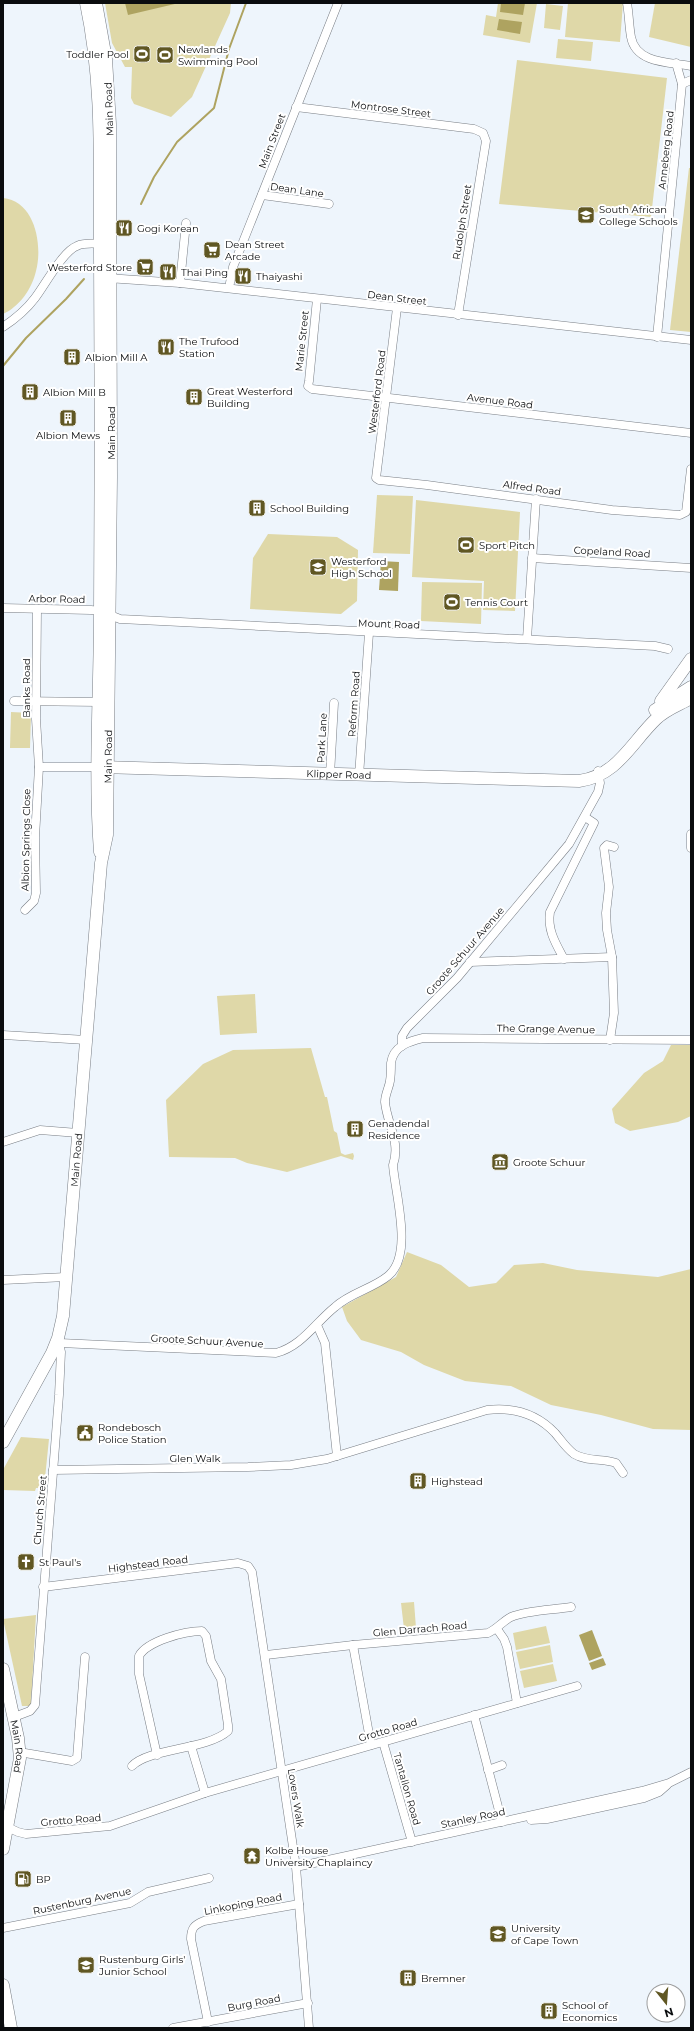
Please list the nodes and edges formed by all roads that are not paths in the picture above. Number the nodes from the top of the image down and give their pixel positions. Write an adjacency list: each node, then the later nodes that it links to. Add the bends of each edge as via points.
1 (86, 3): 14 (main road, Main Road, via 99,88)
2 (96, 3): 14 (main road, Main Road, via 104,41 108,87)
3 (338, 3): 9 (street, Main Street)
4 (627, 3): 5 (street, via 631,38 638,52 645,58)
5 (676, 63): 6 (street); 8 (street, Anneberg Road)
6 (691, 66)
7 (691, 80): 8 (street)
8 (682, 84): 22 (street, Anneberg Road)
9 (296, 107): 10 (street, Montrose Street, via 474,129); 11 (street, Main Street)
10 (483, 133): 20 (street, Rudolph Street, via 486,141)
11 (262, 195): 12 (street, Dean Lane); 17 (street, Main Street, via 233,267)
12 (329, 204)
13 (186, 223): 16 (street)
14 (105, 244): 15 (main road, Main Road); 21 (street, via 81,244 67,252 34,299 16,318)
15 (105, 278): 16 (street, Dean Street); 34 (main road, Main Road, via 111,477)
16 (180, 283): 17 (street, Dean Street)
17 (229, 288): 18 (street, Dean Street)
18 (316, 299): 19 (street, Dean Street); 24 (street, Marie Street)
19 (397, 308): 20 (street, Dean Street); 25 (street, Westerford Road)
20 (458, 315): 22 (street, Dean Street)
21 (3, 327)
22 (657, 337): 23 (street, Dean Street)
23 (691, 340)
24 (308, 386): 25 (street, Avenue Road)
25 (386, 397): 26 (street, Avenue Road); 28 (street, Westerford Road)
26 (691, 433)
27 (691, 469): 29 (street, Alfred Road, via 686,512 680,515 612,510)
28 (376, 478): 29 (street, Alfred Road, via 381,481)
29 (536, 499): 30 (street)
30 (532, 558): 31 (street, Copeland Road); 36 (street)
31 (691, 568)
32 (3, 608): 33 (street, Arbor Road)
33 (37, 609): 34 (street, Arbor Road); 41 (street, Banks Road)
34 (105, 613): 35 (street, Mount Road, via 120,619); 43 (main road, Main Road); 47 (main road, Main Road)
35 (369, 633): 36 (street, Mount Road); 50 (street, Reform Road)
36 (526, 639): 37 (street, Mount Road, via 655,646)
37 (668, 649)
38 (691, 659): 45 (main road)
39 (691, 687): 45 (main road, Klipper Road)
40 (14, 701): 41 (street)
41 (36, 701): 43 (street); 46 (street, Banks Road)
42 (688, 701): 48 (main road, Klipper Road, via 657,718 622,759)
43 (99, 702): 47 (main road, Main Road)
44 (334, 702): 49 (street, Park Lane)
45 (653, 712): 48 (main road, Klipper Road)
46 (39, 767): 47 (street); 55 (street, Albion Springs Close, via 35,837 36,893 34,901)
47 (104, 767): 49 (main road, Klipper Road); 60 (main road, Main Road, via 99,834 101,863)
48 (598, 773): 50 (main road, Klipper Road, via 569,781); 51 (street, Groote Schuur Avenue, via 598,792)
49 (330, 775): 50 (main road, Klipper Road)
50 (359, 776)
51 (585, 817): 57 (street, via 594,823 549,918 551,932); 58 (street, Groote Schuur Avenue, via 569,844)
52 (691, 834): 54 (street)
53 (614, 847): 56 (street, via 607,845 604,848 609,887 607,930)
54 (691, 848)
55 (25, 910)
56 (612, 957): 57 (street); 61 (street, via 614,1013)
57 (564, 958): 58 (street)
58 (470, 962): 63 (street, Groote Schuur Avenue, via 407,1028 401,1039)
59 (3, 1035): 60 (street)
60 (86, 1040): 64 (main road, Main Road)
61 (610, 1040): 62 (street, The Grange Avenue); 63 (street, The Grange Avenue, via 423,1038)
62 (691, 1040)
63 (402, 1046): 68 (street, Groote Schuur Avenue, via 392,1060 385,1102 396,1143 393,1165 401,1222 399,1257 389,1276 342,1301)
64 (78, 1133): 65 (street, via 40,1130); 66 (main road, Main Road)
65 (3, 1142)
66 (66, 1278): 67 (street); 69 (main road, Main Road)
67 (3, 1280)
68 (318, 1325): 69 (street, Groote Schuur Avenue, via 288,1350 269,1354); 71 (street, via 325,1344)
69 (59, 1341): 70 (main road, Main Road); 72 (street, Church Street, via 62,1358)
70 (3, 1442)
71 (337, 1456): 72 (street, Glen Walk, via 308,1463 248,1468); 73 (street, Glen Walk, via 487,1410 510,1409 528,1414 549,1427 574,1454 592,1461 616,1463)
72 (53, 1470): 75 (street, Church Street)
73 (623, 1473)
74 (252, 1572): 75 (street, Highstead Road, via 248,1566 238,1563); 79 (street, Lovers Walk)
75 (43, 1587): 85 (street, Church Street, via 35,1705 30,1711)
76 (570, 1607): 77 (street, Glen Darrach Road, via 517,1615 504,1621)
77 (497, 1629): 78 (street, Glen Darrach Road, via 488,1633); 83 (street, via 505,1642)
78 (353, 1645): 79 (street, Glen Darrach Road); 88 (street)
79 (266, 1655): 94 (street, Lovers Walk)
80 (85, 1657): 89 (street, via 77,1758 72,1761)
81 (3, 1668): 85 (main road, Main Road)
82 (577, 1686): 83 (street, Grotto Road)
83 (518, 1703): 84 (street, Grotto Road)
84 (474, 1715): 86 (street, Grotto Road); 93 (street)
85 (14, 1718): 89 (main road, Main Road)
86 (383, 1742): 88 (street, Grotto Road); 101 (street, Tantallon Road)
87 (191, 1746): 90 (street); 90 (street, via 225,1733 228,1728 222,1683 211,1661 206,1636 202,1631 163,1639 145,1648 139,1656 139,1674); 97 (street)
88 (371, 1746): 94 (street, Grotto Road)
89 (19, 1752): 100 (main road, Main Road, via 19,1771)
90 (157, 1755): 91 (street, via 141,1759)
91 (132, 1766)
92 (502, 1766): 93 (street)
93 (488, 1770): 99 (street)
94 (281, 1771): 97 (street, Grotto Road); 103 (street, Lovers Walk)
95 (691, 1772): 96 (street)
96 (669, 1783): 98 (street, Stanley Road); 98 (street, via 659,1792 644,1798 547,1819)
97 (205, 1793): 100 (street, Grotto Road, via 110,1826 26,1834)
98 (517, 1819): 99 (street, Stanley Road)
99 (502, 1822): 101 (street, Stanley Road)
100 (7, 1827): 102 (main road, Main Road)
101 (412, 1842): 103 (street, Stanley Road)
102 (3, 1849)
103 (296, 1867): 105 (street, Lovers Walk)
104 (209, 1878): 106 (street, Rustenburg Avenue, via 148,1892 130,1903)
105 (299, 1904): 108 (street, Lovers Walk); 109 (street, Linkoping Road, via 204,1921 193,1927 191,1939)
106 (3, 1928)
107 (4, 1991): 110 (main road)
108 (308, 2003): 109 (street, Burg Road); 113 (street, Lovers Walk)
109 (207, 2023): 111 (street, Burg Road); 112 (street, Burg Road)
110 (11, 2028)
111 (173, 2028)
112 (196, 2028)
113 (310, 2028)

